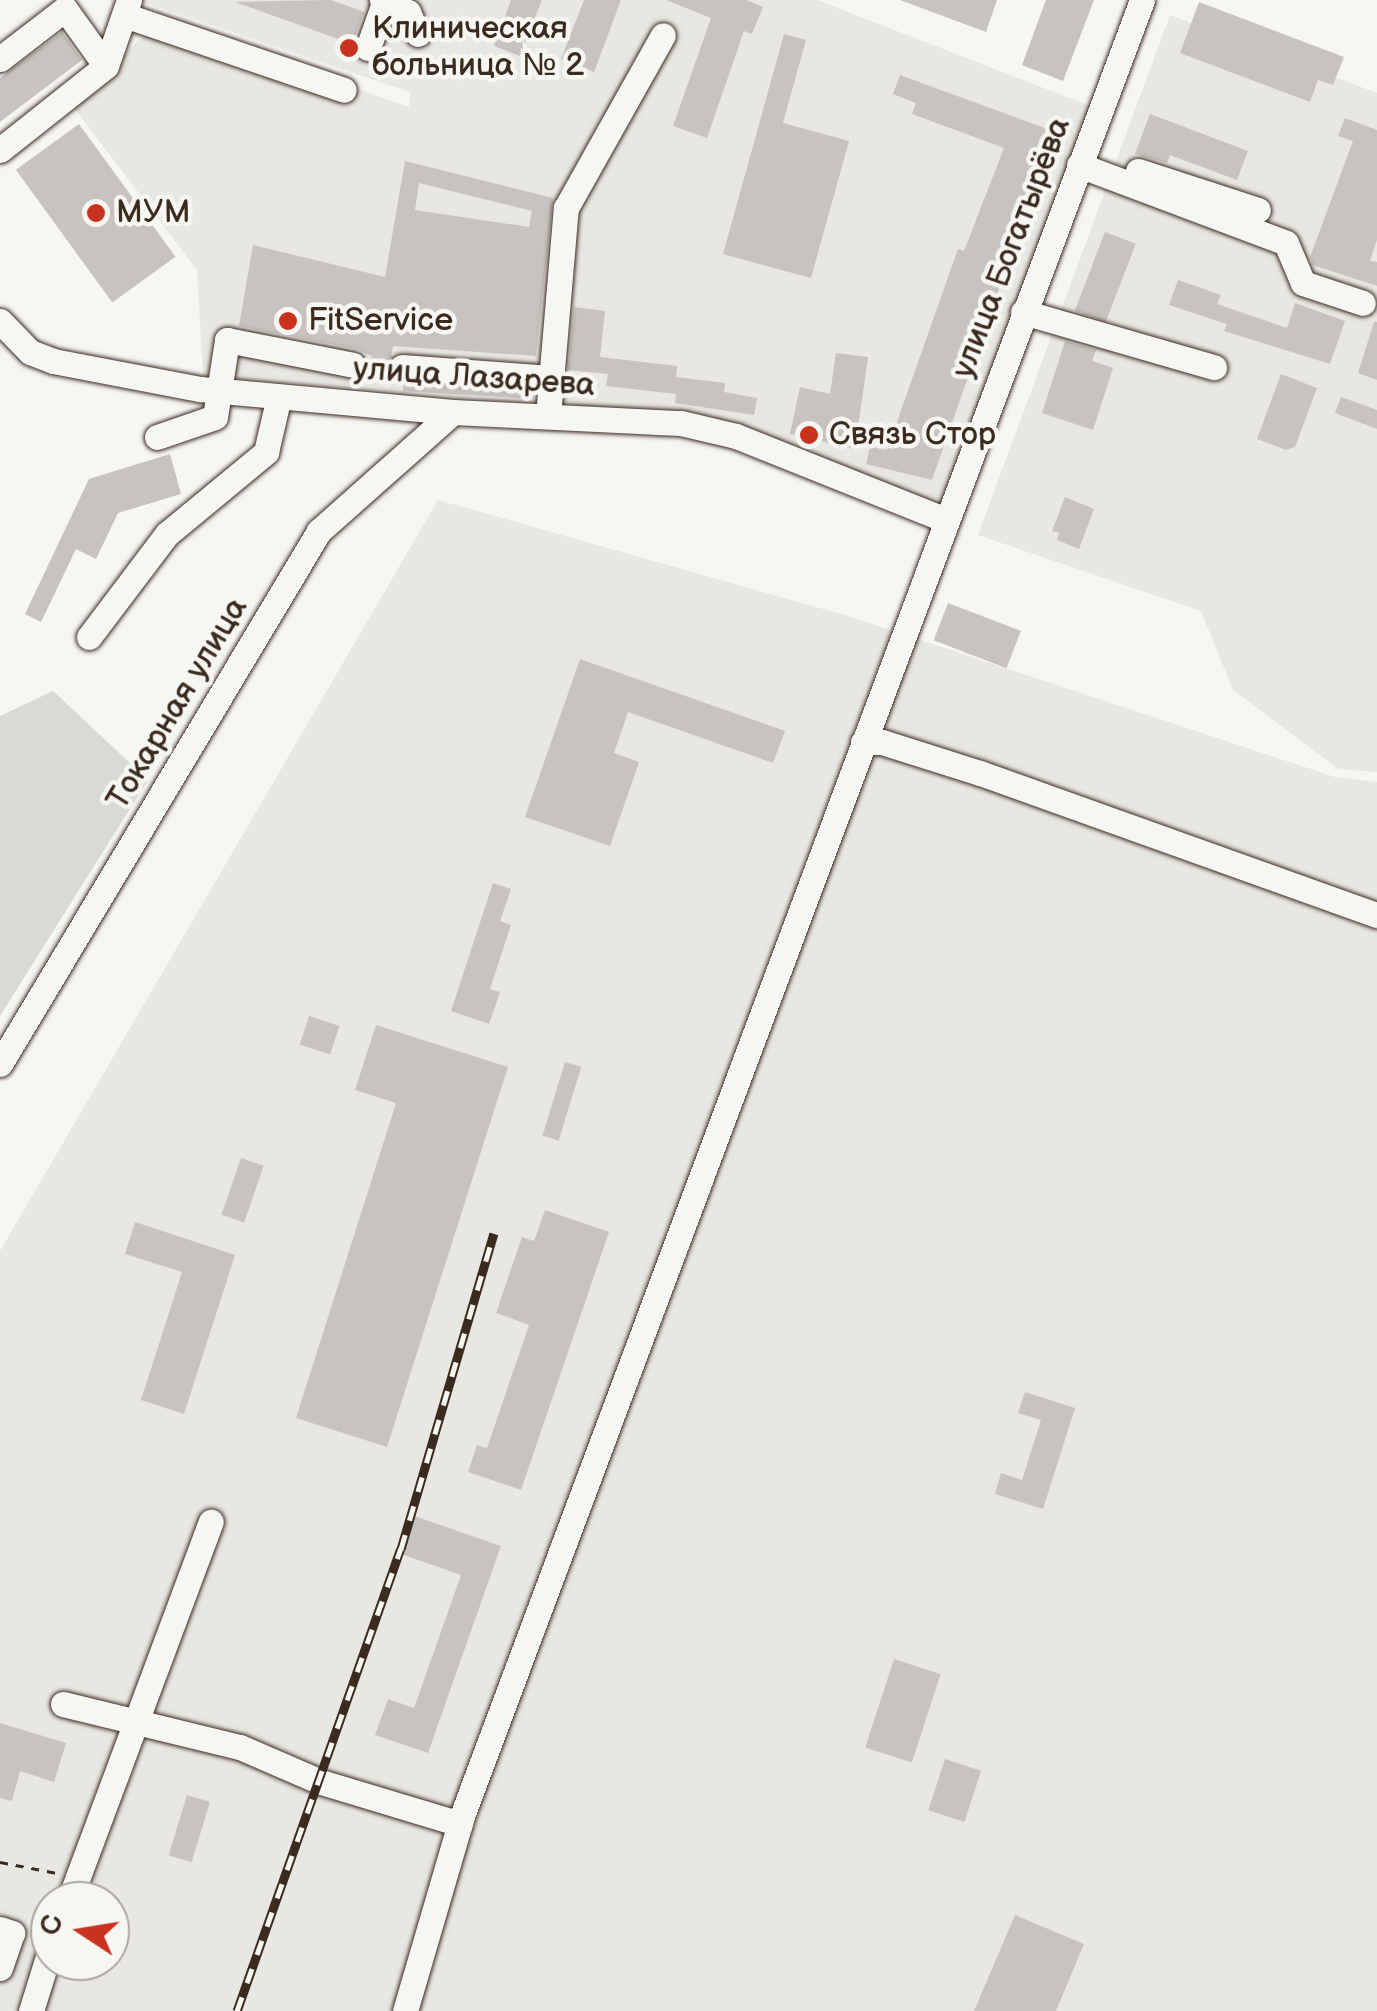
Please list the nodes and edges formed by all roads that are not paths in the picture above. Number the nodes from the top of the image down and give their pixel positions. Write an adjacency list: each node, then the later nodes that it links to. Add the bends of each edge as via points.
1 (384, 0): 4 (street, via 408,12); 6 (street)
2 (1142, 0): 11 (street, улица Богатырёва)
3 (127, 8): 8 (street); 9 (street)
4 (418, 34)
5 (662, 35): 19 (street, via 566,208)
6 (368, 48)
7 (0, 59): 8 (street, via 65,9)
8 (106, 66): 10 (street)
9 (344, 90)
10 (0, 150)
11 (1078, 165): 12 (street, via 1128,168); 13 (street, via 1286,243 1304,283); 14 (street, улица Богатырёва)
12 (1258, 210)
13 (1363, 303)
14 (1023, 312): 18 (street); 25 (street, улица Богатырёва)
15 (0, 322): 20 (street, улица Лазарева, via 30,352 53,361)
16 (352, 366): 20 (street, via 227,340)
17 (402, 367): 19 (street)
18 (1214, 368)
19 (551, 378): 23 (street)
20 (219, 390): 21 (street, улица Лазарева); 24 (street, via 216,417)
21 (279, 396): 22 (street, улица Лазарева); 26 (street, via 266,452 167,534)
22 (454, 412): 23 (street, улица Лазарева); 29 (street, Токарная улица, via 319,531)
23 (548, 416): 25 (street, улица Лазарева, via 681,423 736,436)
24 (157, 437)
25 (944, 520): 27 (street, улица Богатырёва)
26 (89, 638)
27 (863, 742): 28 (street, via 980,773); 33 (street, улица Богатырёва)
28 (1377, 915)
29 (0, 1064)
30 (211, 1522): 32 (street)
31 (63, 1704): 32 (street)
32 (138, 1724): 33 (street, via 240,1747 321,1782); 34 (street)
33 (460, 1824): 39 (street, улица Богатырёва)
34 (76, 1881)
35 (0, 1929): 36 (street, via 12,1933)
36 (0, 1968)
37 (40, 1981): 38 (street)
38 (30, 2011)
39 (405, 2011)

